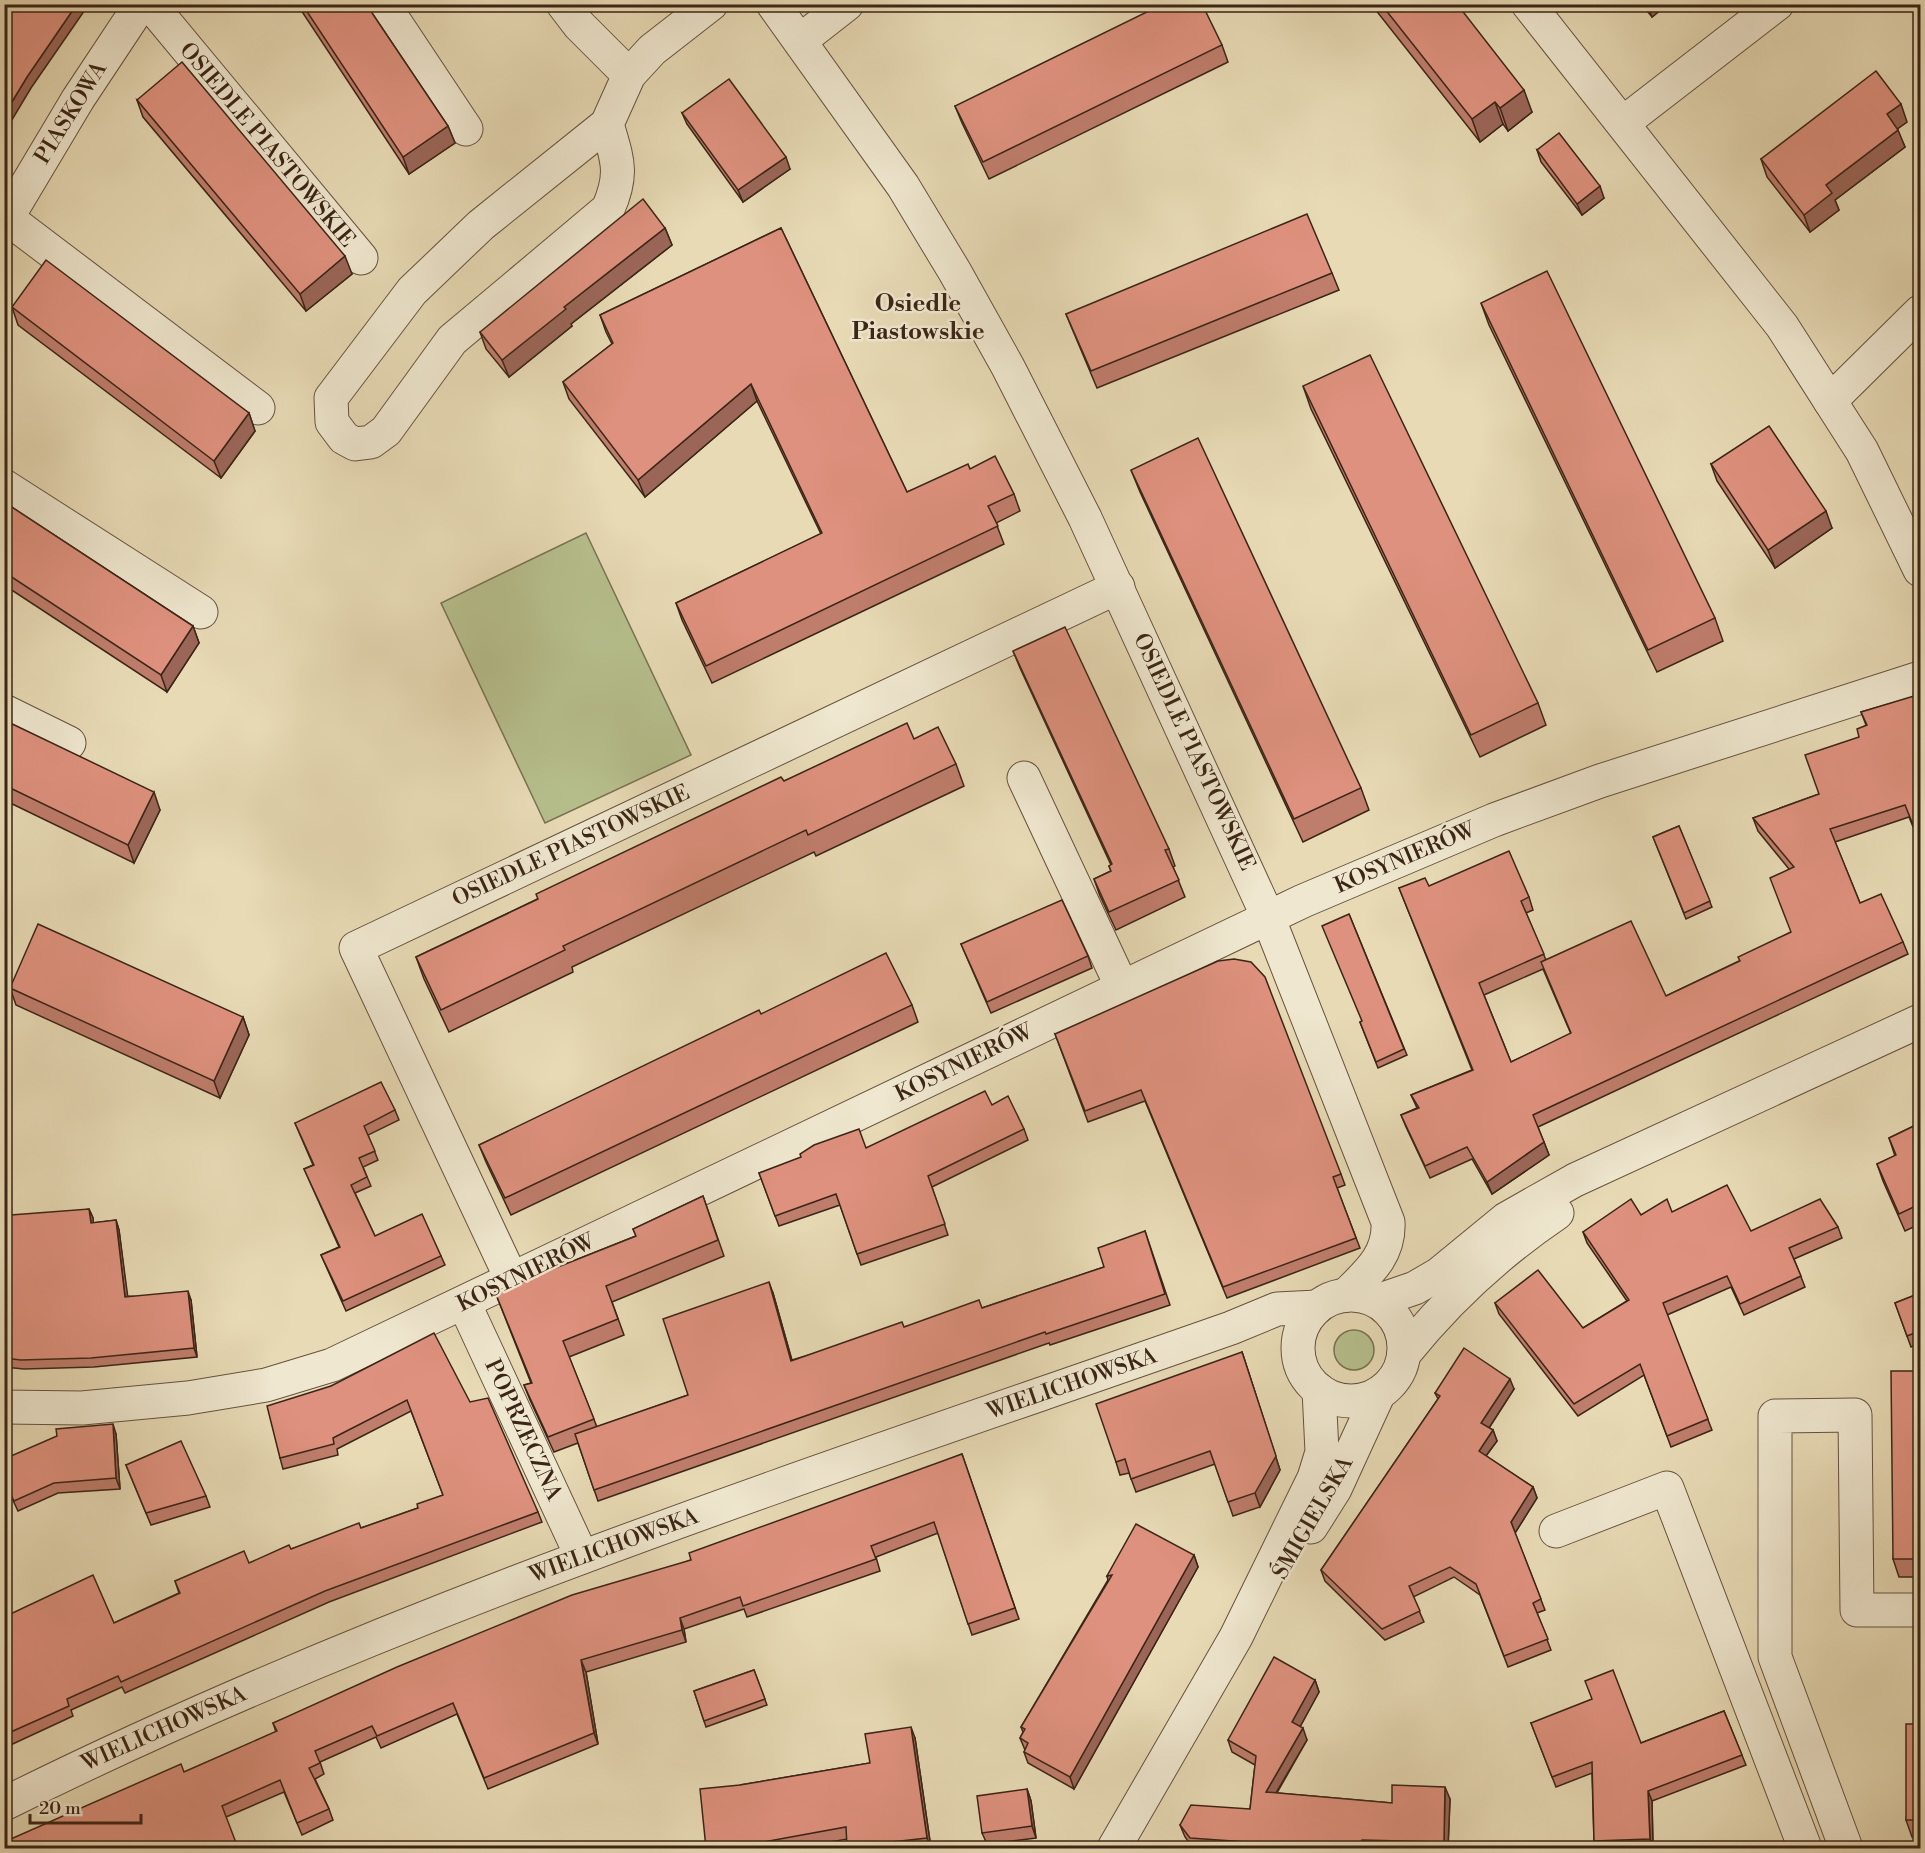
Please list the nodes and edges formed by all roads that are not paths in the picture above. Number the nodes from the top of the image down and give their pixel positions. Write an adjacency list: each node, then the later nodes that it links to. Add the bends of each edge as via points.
1 (141, 4): 15 (street, PIASKOWA, via 78,99)
2 (150, 4): 16 (street, OSIEDLE PIASTOWSKIE)
3 (383, 4): 14 (street)
4 (563, 4): 11 (street)
5 (711, 4): 11 (street, via 652,50)
6 (773, 4): 10 (street, OSIEDLE PIASTOWSKIE)
7 (848, 4): 10 (street)
8 (1528, 4): 12 (street)
9 (1777, 4): 12 (street)
10 (801, 40): 22 (street, OSIEDLE PIASTOWSKIE, via 903,186 955,272 1008,367)
11 (629, 75): 13 (street)
12 (1623, 123): 18 (street, via 1782,326)
13 (607, 124): 13 (street, via 618,162 618,187 608,209 452,340 386,431 372,442 355,444 344,438 332,422 332,398 412,291 481,225)
14 (466, 129)
15 (6, 221): 19 (street)
16 (361, 258)
17 (1920, 312): 18 (street)
18 (1830, 401): 21 (street, via 1862,451)
19 (258, 408)
20 (4, 486): 23 (street)
21 (1920, 570)
22 (1118, 587): 28 (street, OSIEDLE PIASTOWSKIE); 32 (street, OSIEDLE PIASTOWSKIE, via 356,948)
23 (201, 612)
24 (1920, 678): 28 (street, KOSYNIERÓW, via 1526,808)
25 (4, 711): 26 (street)
26 (69, 743)
27 (1024, 778): 29 (street)
28 (1268, 917): 29 (street, KOSYNIERÓW); 33 (street, OSIEDLE PIASTOWSKIE, via 1388,1222 1389,1236 1377,1263)
29 (1122, 987): 32 (street, KOSYNIERÓW)
30 (1920, 1021): 31 (street)
31 (1655, 1146): 33 (street, WIELICHOWSKA, via 1575,1180 1506,1220 1415,1288); 37 (street, via 1520,1238 1436,1315)
32 (512, 1280): 34 (street, KOSYNIERÓW)
33 (1347, 1301): 35 (street, WIELICHOWSKA, via 1277,1309); 36 (street, via 1306,1318); 37 (street, via 1399,1323)
34 (464, 1303): 40 (street, KOSYNIERÓW, via 332,1365 266,1385 188,1398 82,1408); 42 (street, POPRZECZNA)
35 (1239, 1325): 36 (street, via 1270,1332); 42 (street, WIELICHOWSKA)
36 (1298, 1349): 38 (street, via 1301,1365)
37 (1404, 1354): 39 (street, via 1396,1376)
38 (1319, 1390): 39 (street, via 1349,1401); 44 (street, ŚMIGIELSKA, via 1322,1452 1314,1478)
39 (1379, 1393): 44 (street, ŚMIGIELSKA, via 1335,1489 1276,1583)
40 (4, 1407)
41 (1556, 1531): 47 (street, via 1667,1488)
42 (582, 1557): 45 (street, WIELICHOWSKA, via 337,1653 90,1761)
43 (1920, 1610): 48 (street, via 1857,1610 1856,1415 1775,1416 1776,1657)
44 (1236, 1637): 46 (street, ŚMIGIELSKA)
45 (4, 1804)
46 (1114, 1848)
47 (1805, 1848)
48 (1846, 1848)

